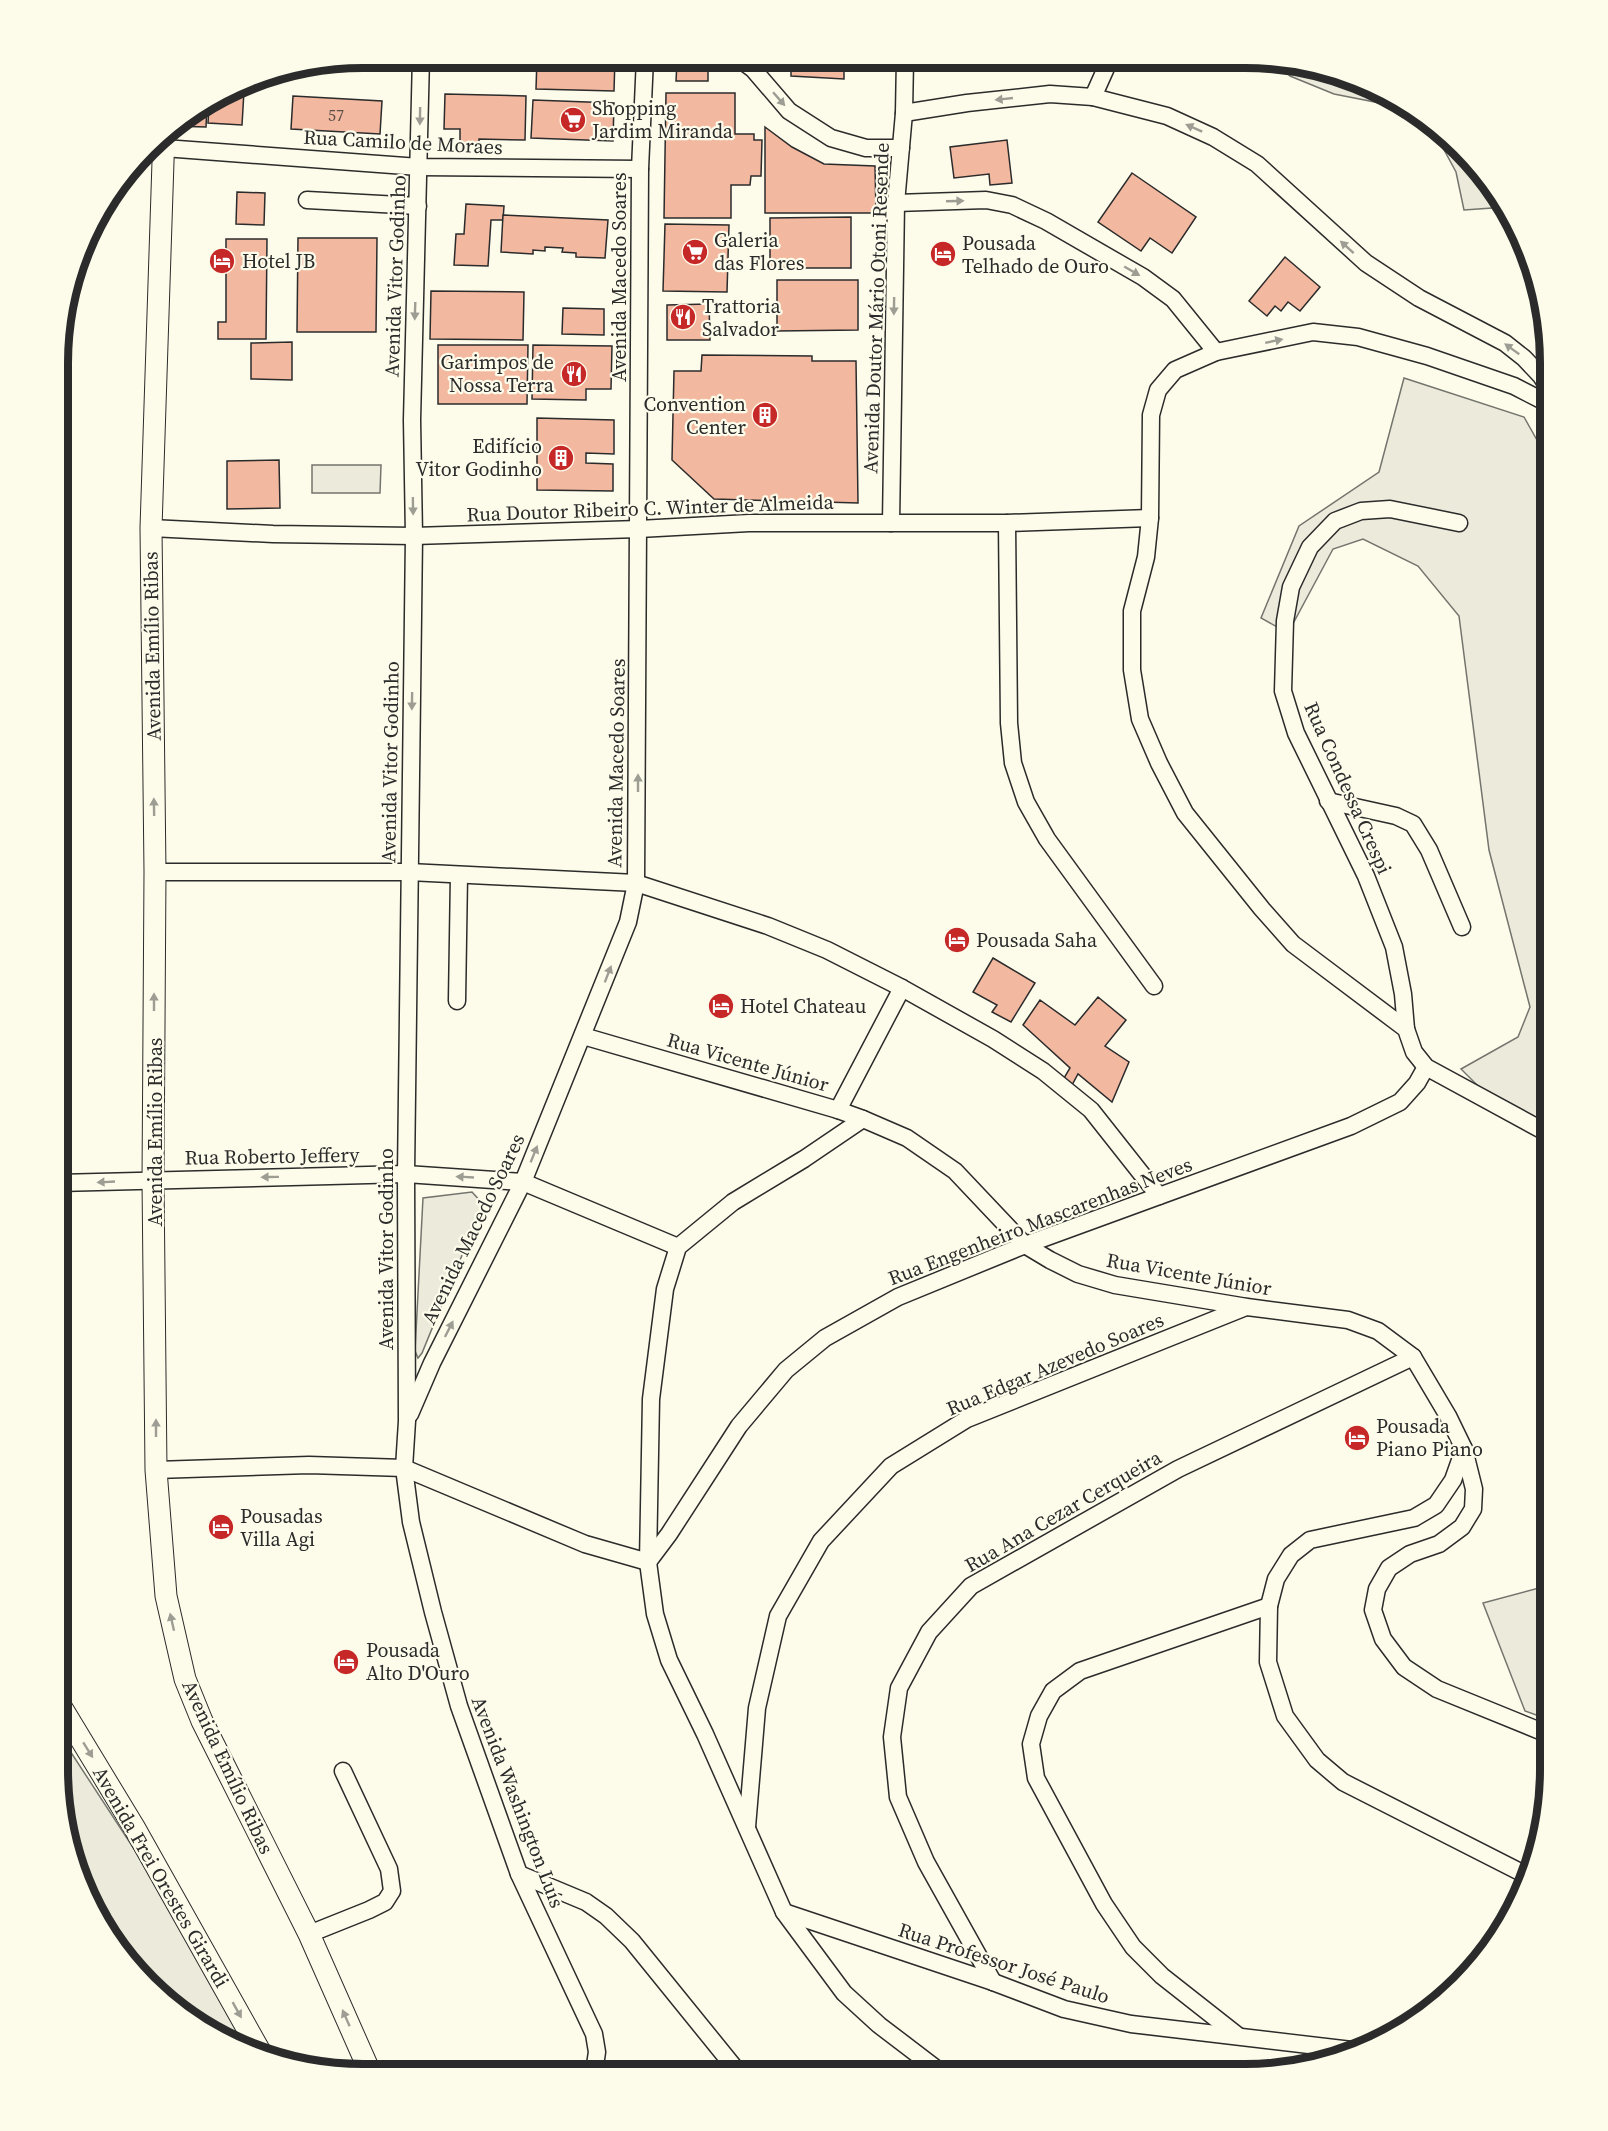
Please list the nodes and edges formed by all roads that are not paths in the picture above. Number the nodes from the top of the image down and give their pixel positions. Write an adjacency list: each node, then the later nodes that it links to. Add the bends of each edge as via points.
1 (421, 68): 11 (street, Avenida Vitor Godinho, one-way to 11)
2 (645, 68): 12 (street, Avenida Macedo Soares)
3 (752, 68): 9 (street, one-way to 9, via 789,111 831,138 866,148)
4 (905, 68): 7 (street, Avenida Doutor Mário Otoni Resende)
5 (1106, 68): 6 (street)
6 (1093, 97): 7 (street, one-way to 7, via 1050,93); 17 (street, one-way to 6, via 1505,344 1419,298 1366,264 1257,164 1213,137 1167,116)
7 (904, 114): 9 (street, Avenida Doutor Mário Otoni Resende)
8 (167, 142): 11 (street, Rua Camilo de Moraes)
9 (901, 148): 14 (street, Avenida Doutor Mário Otoni Resende)
10 (160, 149): 23 (street, Avenida Emílio Ribas)
11 (419, 167): 12 (street, Rua Camilo de Moraes); 15 (street, Avenida Vitor Godinho)
12 (640, 169): 24 (street, Avenida Macedo Soares)
13 (306, 200): 15 (street)
14 (896, 203): 16 (street, one-way to 16, via 986,200 1012,205 1046,220 1173,299); 20 (street, Avenida Doutor Mário Otoni Resende, one-way to 20)
15 (418, 206): 25 (street, Avenida Vitor Godinho, one-way to 25, via 412,420)
16 (1216, 352): 18 (street, one-way to 18, via 1313,332 1358,337 1427,356 1514,386); 19 (street, via 1175,370 1158,390 1151,415)
17 (1540, 375)
18 (1540, 399)
19 (1150, 518): 21 (street, Rua Doutor Ribeiro C. Winter de Almeida); 35 (street, via 1146,557 1132,611 1132,670 1140,719 1158,763 1185,813 1293,944)
20 (891, 523): 21 (street, Rua Doutor Ribeiro C. Winter de Almeida); 24 (street, Rua Doutor Ribeiro C. Winter de Almeida, via 749,523)
21 (1007, 523): 32 (street, via 1013,763 1026,802 1047,838)
22 (1460, 524): 26 (street, Rua Condessa Crespi, via 1390,509 1361,511 1335,521 1310,547 1291,587 1285,621 1283,691 1296,733)
23 (151, 528): 25 (street, Rua Doutor Ribeiro C. Winter de Almeida); 27 (street, Avenida Emílio Ribas, one-way to 23)
24 (639, 529): 25 (street, Rua Doutor Ribeiro C. Winter de Almeida); 30 (street, Avenida Macedo Soares, one-way to 24)
25 (414, 536): 28 (street, Avenida Vitor Godinho, one-way to 28)
26 (1328, 801): 31 (street, via 1396,816 1413,824); 35 (street, Rua Condessa Crespi, via 1366,876 1394,947)
27 (155, 872): 28 (street); 42 (street, Avenida Emílio Ribas, one-way to 27)
28 (410, 872): 29 (street); 41 (street, Avenida Vitor Godinho)
29 (459, 875): 30 (street); 34 (street)
30 (636, 883): 33 (street, via 768,926); 36 (street, Avenida Macedo Soares, one-way to 30, via 628,922)
31 (1462, 927)
32 (1154, 986)
33 (902, 987): 38 (street); 45 (street, via 1043,1071 1091,1110)
34 (457, 1000)
35 (1406, 1029): 37 (street, via 1414,1052)
36 (583, 1036): 38 (street, Rua Vicente Júnior); 43 (street, Avenida Macedo Soares, one-way to 36)
37 (1426, 1067): 40 (street); 45 (street, Rua Engenheiro Mascarenhas Neves, via 1400,1102 1351,1126)
38 (838, 1110): 39 (street, Rua Vicente Júnior)
39 (863, 1119): 46 (street, Rua Vicente Júnior, via 907,1138 955,1171); 47 (street, via 733,1202)
40 (1540, 1129)
41 (406, 1174): 42 (street, Rua Roberto Jeffery, one-way to 42); 43 (street, Rua Roberto Jeffery, one-way to 41); 49 (street, Avenida Vitor Godinho)
42 (153, 1180): 44 (street, Rua Roberto Jeffery, one-way to 44); 55 (street, Avenida Emílio Ribas, one-way to 42)
43 (523, 1182): 47 (street, Rua Roberto Jeffery); 51 (street, Avenida Macedo Soares, one-way to 43)
44 (68, 1183)
45 (1159, 1196): 46 (street, Rua Engenheiro Mascarenhas Neves)
46 (1025, 1245): 48 (street, Rua Vicente Júnior, via 1078,1274 1115,1285); 56 (street, Rua Engenheiro Mascarenhas Neves, via 898,1297 825,1338 786,1370 739,1426)
47 (678, 1246): 56 (street, via 665,1289 651,1399)
48 (1247, 1307): 50 (street, Rua Vicente Júnior, via 1348,1320 1378,1331); 61 (street, Rua Edgar Azevedo Soares, via 968,1419 891,1466 821,1541 778,1616 757,1708)
49 (407, 1355): 51 (street, via 422,1364); 52 (street, Avenida Vitor Godinho)
50 (1413, 1357): 53 (street, Rua Vicente Júnior); 66 (street, Rua Ana Cezar Cerqueira, via 1178,1469 971,1586 929,1632 899,1688 892,1737 898,1797 926,1862)
51 (432, 1363): 52 (street, Avenida Macedo Soares)
52 (407, 1421): 54 (street, Avenida Vitor Godinho)
53 (1464, 1449): 57 (street, via 1453,1479 1436,1505 1413,1518 1310,1540 1292,1555 1276,1579); 59 (street, Rua Vicente Júnior, via 1474,1489 1473,1509 1462,1527 1439,1544 1410,1554 1389,1568 1377,1588 1373,1610 1383,1639 1404,1667 1437,1689)
54 (405, 1468): 55 (street, via 309,1465); 56 (street, via 585,1544); 63 (street, Avenida Washington Luís, via 411,1522 456,1696)
55 (156, 1470): 65 (street, Avenida Emílio Ribas, one-way to 55, via 202,1721 185,1679 166,1596)
56 (648, 1562): 61 (street, via 656,1614 669,1660)
57 (1269, 1606): 62 (street, via 1268,1662 1285,1716 1317,1760 1343,1782); 67 (street, via 1080,1671 1053,1691 1039,1716 1031,1744 1035,1778 1104,1904 1133,1947 1162,1976)
58 (68, 1719): 68 (street, Avenida Frei Orestes Girardi, one-way to 68, via 134,1827)
59 (1540, 1731)
60 (343, 1771): 65 (street, via 389,1869 392,1891 385,1902)
61 (747, 1828): 64 (street)
62 (1522, 1873)
63 (519, 1874): 71 (street, Avenida Washington Luís, via 594,2034); 72 (street, via 586,1902 606,1916 632,1941)
64 (784, 1912): 66 (street, Rua Professor José Paulo); 73 (street, via 844,1993)
65 (309, 1934): 70 (street, Avenida Emílio Ribas, one-way to 65)
66 (993, 1982): 67 (street, Rua Professor José Paulo, via 1064,2009 1131,2024)
67 (1237, 2035): 69 (street, Rua Professor José Paulo)
68 (256, 2044)
69 (1342, 2048)
70 (366, 2064)
71 (595, 2064)
72 (732, 2064)
73 (930, 2064)

